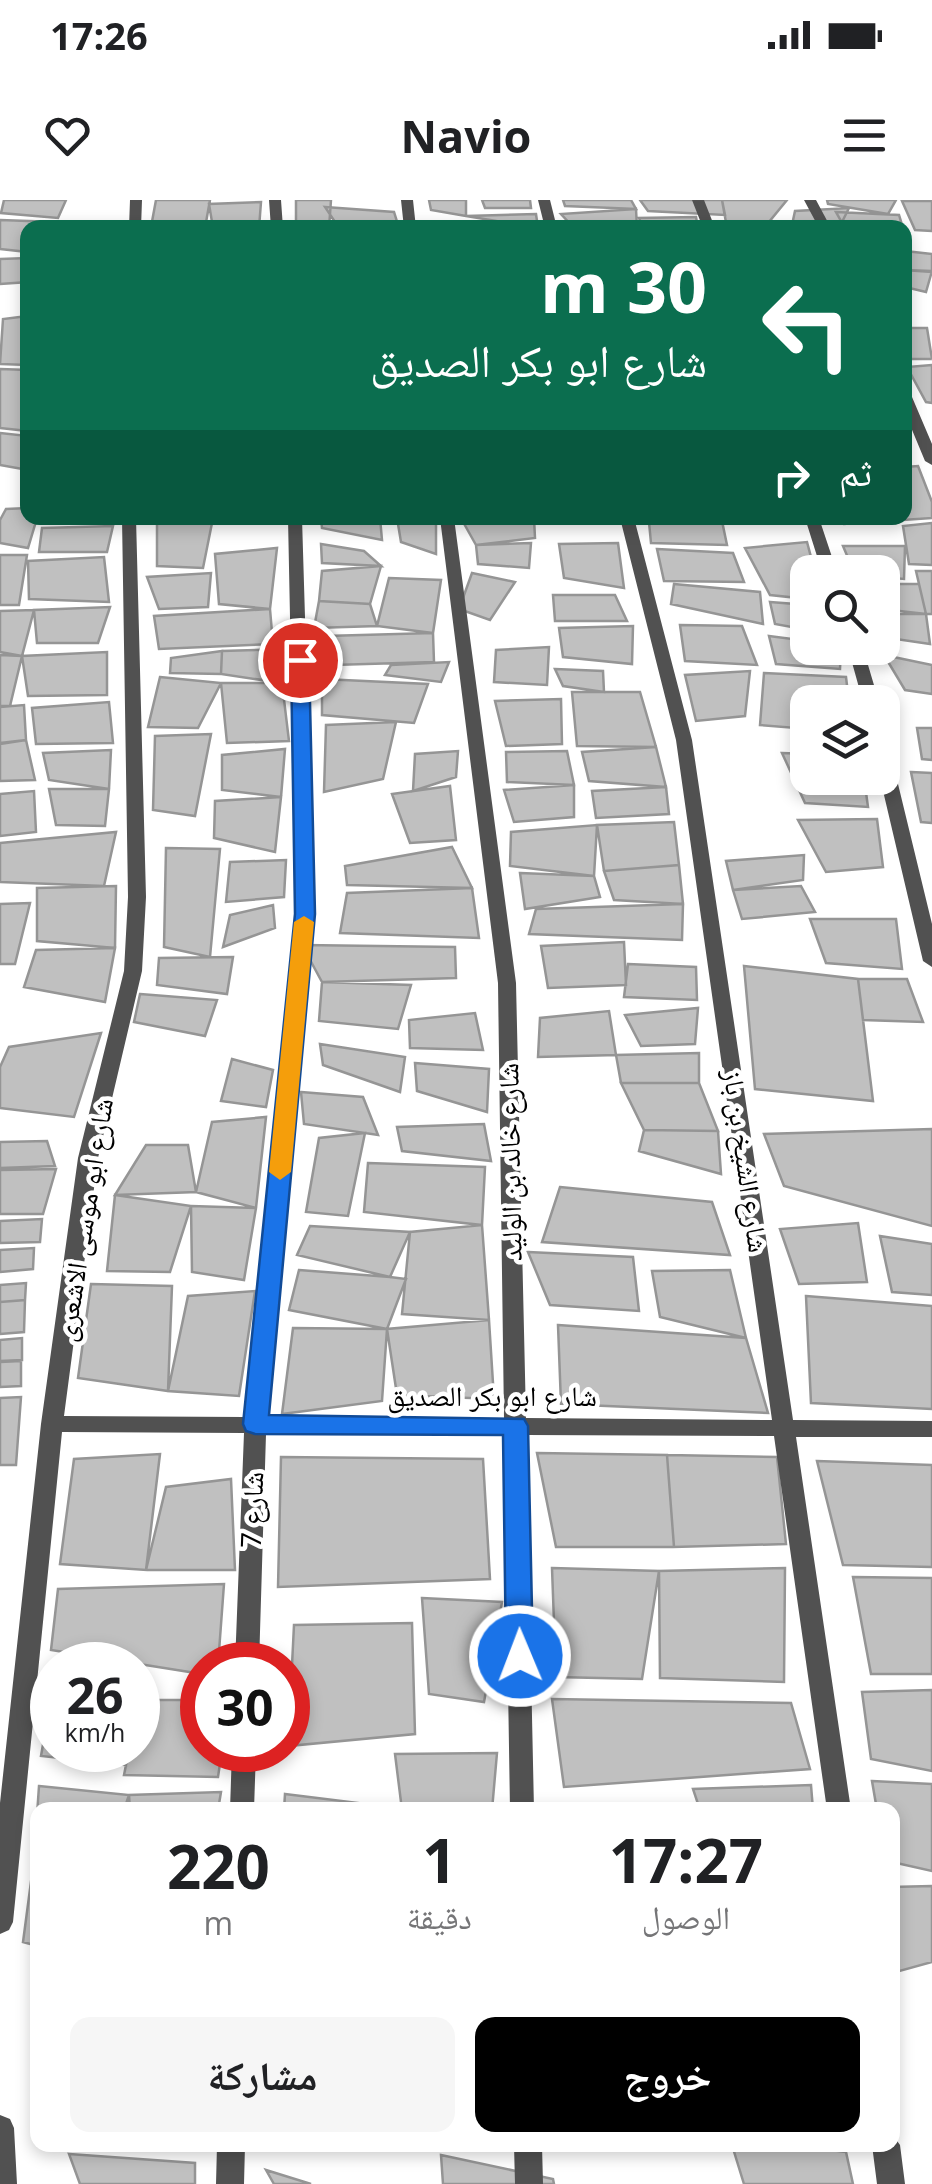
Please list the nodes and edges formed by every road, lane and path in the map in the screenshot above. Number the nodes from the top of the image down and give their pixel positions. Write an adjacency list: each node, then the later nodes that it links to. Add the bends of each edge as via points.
1 (912, 414): 2 (street)
2 (932, 460)
3 (129, 525): 11 (street, شارع ابو موسى الاشعرى, via 133,971 88,1158)
4 (296, 525): 12 (street, شارع 7, via 305,914)
5 (448, 525): 13 (street, شارع خالد بن الوليد, via 507,982)
6 (629, 525): 14 (street, شارع الشيخ بن باز, via 684,740)
7 (814, 525): 8 (street)
8 (824, 555)
9 (892, 795): 10 (street)
10 (932, 961)
11 (52, 1424): 12 (street, شارع ابو بكر الصديق); 21 (street, شارع ابو موسى الاشعرى)
12 (255, 1424): 13 (street, شارع ابو بكر الصديق); 16 (street, شارع 7)
13 (516, 1426): 14 (street, شارع ابو بكر الصديق); 19 (street, شارع خالد بن الوليد)
14 (786, 1427): 15 (street, شارع ابو بكر الصديق); 20 (street, شارع الشيخ بن باز)
15 (932, 1429)
16 (248, 1642)
17 (243, 1772): 18 (street)
18 (242, 1802)
19 (522, 1802)
20 (838, 1802)
21 (0, 1922)
22 (0, 2128): 26 (street)
23 (231, 2152): 27 (street)
24 (528, 2152): 28 (street)
25 (887, 2152): 29 (street)
26 (4, 2184)
27 (230, 2184)
28 (529, 2184)
29 (891, 2184)

